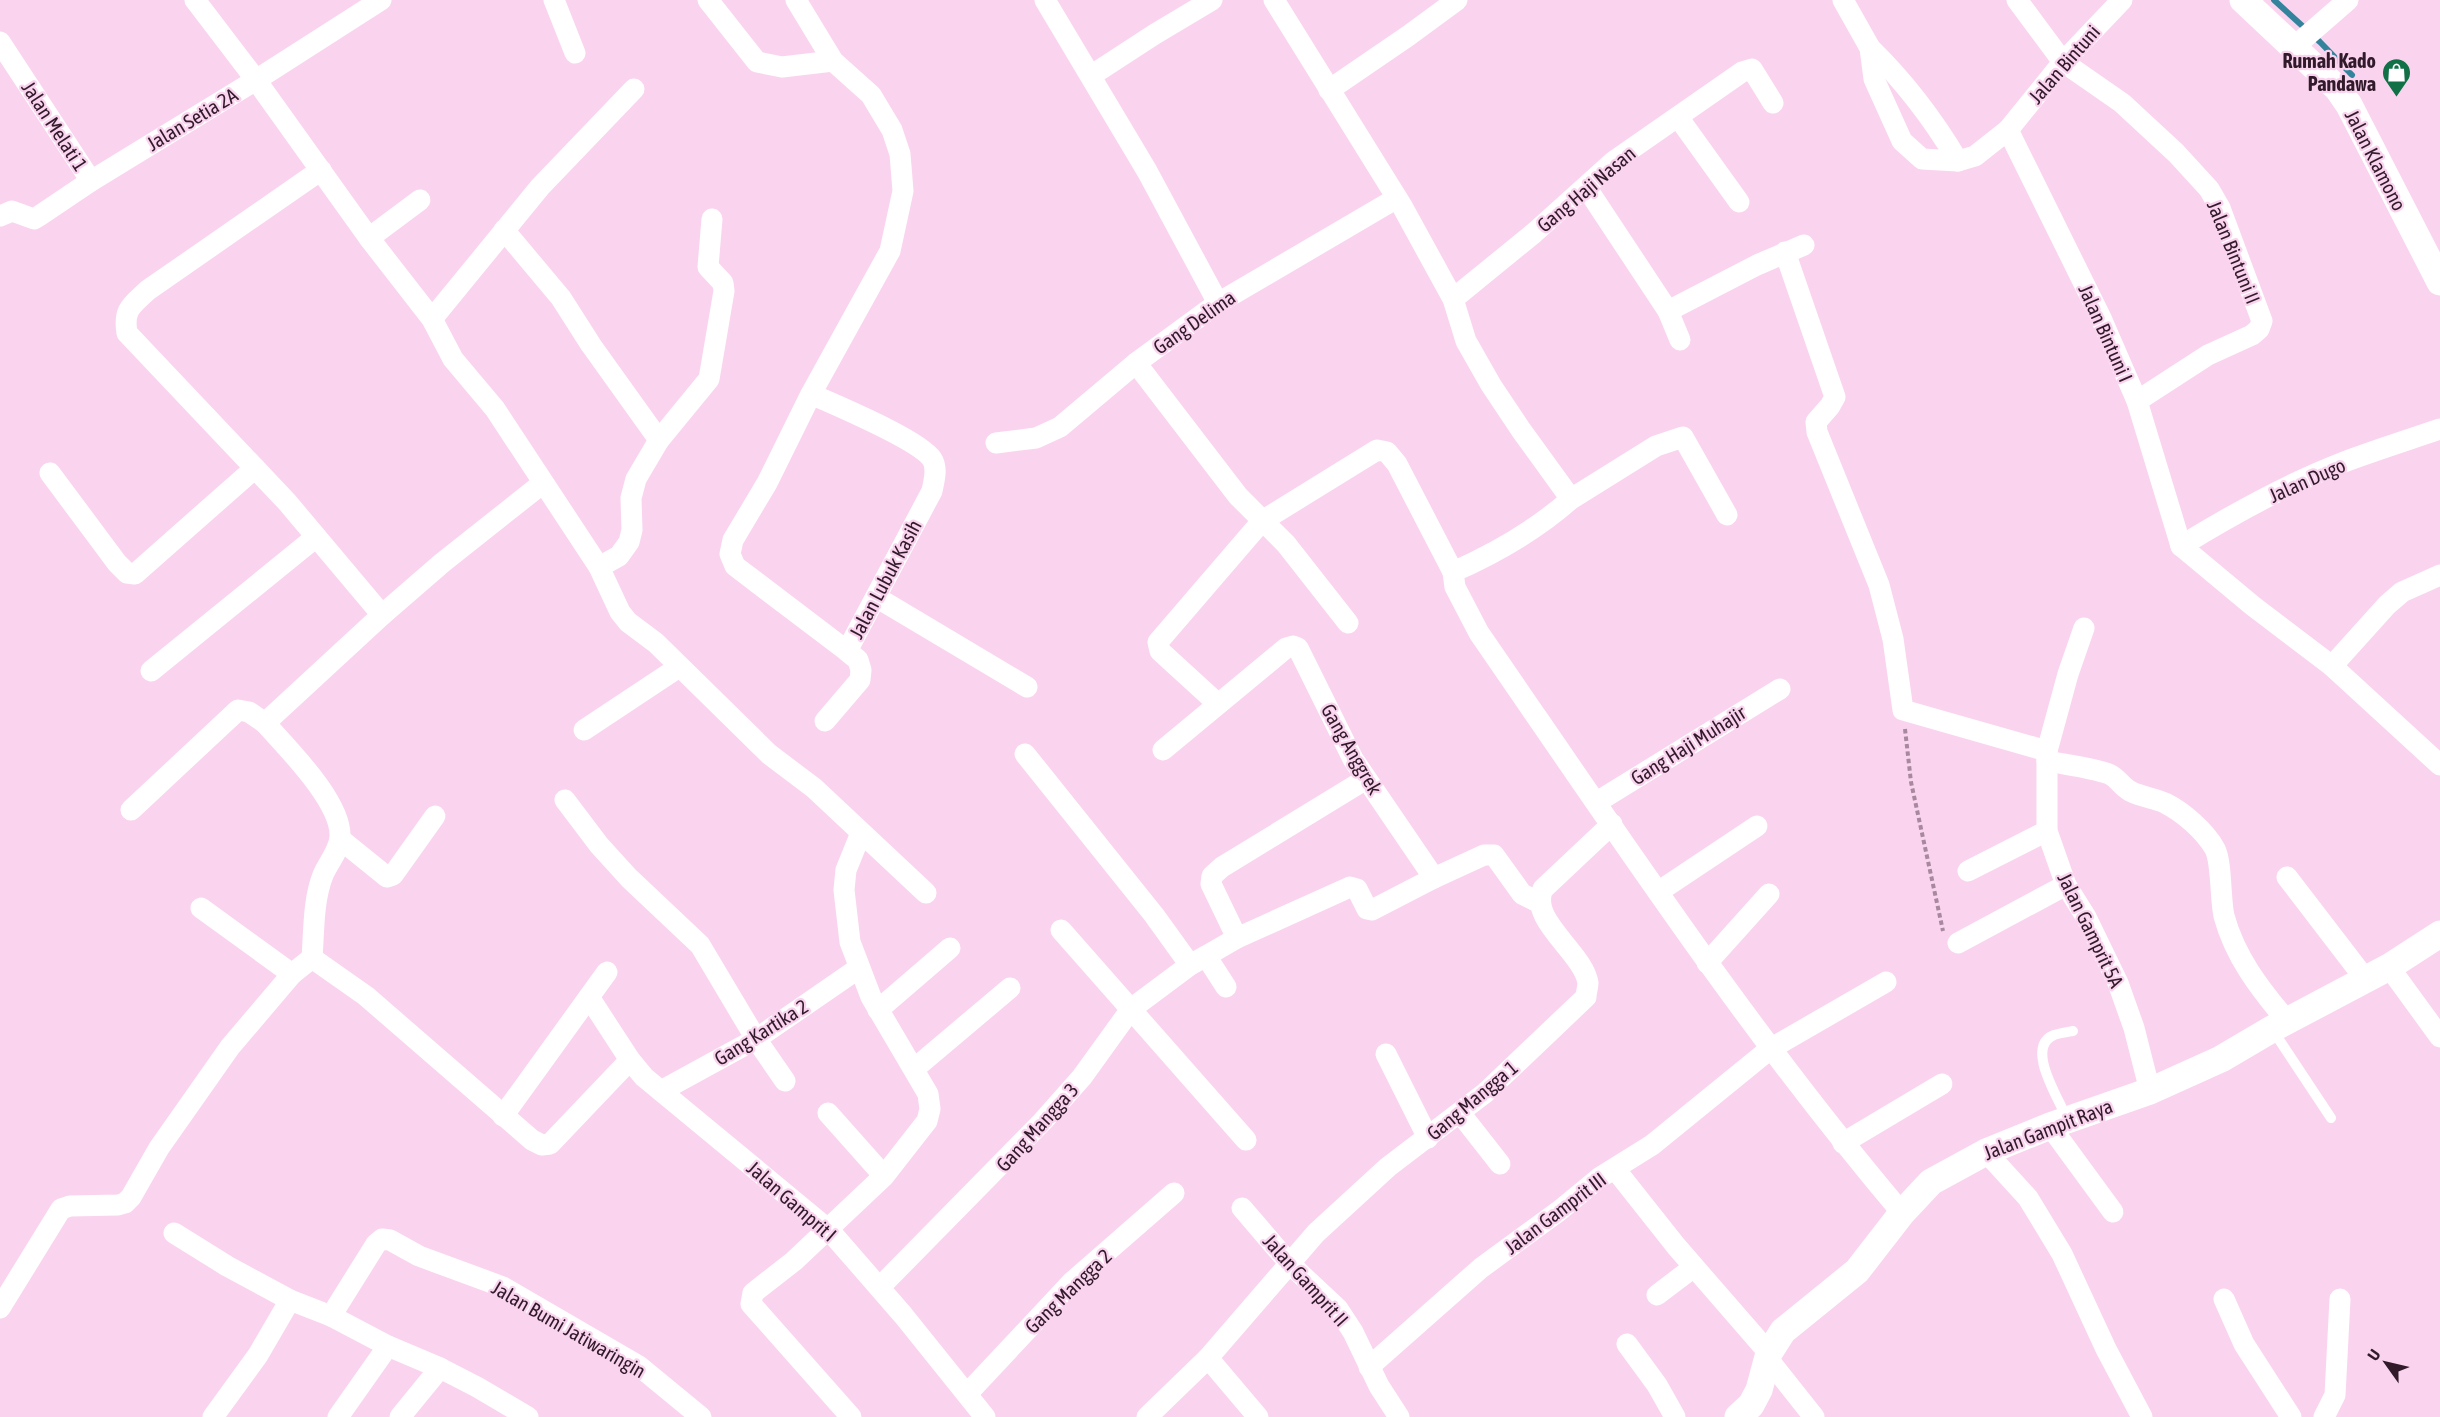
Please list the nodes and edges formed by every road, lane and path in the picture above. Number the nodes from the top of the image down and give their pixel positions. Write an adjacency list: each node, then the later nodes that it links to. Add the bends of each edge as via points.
1 (195, 0): 22 (street)
2 (381, 0): 22 (street, Jalan Setia 2A)
3 (554, 0): 18 (street)
4 (708, 0): 19 (street, via 757,62 782,67)
5 (796, 0): 19 (street, Jalan Lubuk Kasih)
6 (1045, 0): 21 (street)
7 (1212, 0): 21 (street)
8 (1274, 0): 24 (street)
9 (1456, 0): 24 (street)
10 (1842, 0): 17 (street)
11 (2017, 0): 20 (street)
12 (2122, 0): 20 (street, Jalan Bintuni)
13 (2243, 0): 15 (street, Jalan Klamono)
14 (2348, 0): 15 (street)
15 (2306, 37): 39 (street, Jalan Klamono, via 2349,105)
16 (0, 42): 30 (street, Jalan Melati 1)
17 (1870, 48): 28 (street, via 1935,122); 28 (street, via 1874,79 1902,141 1922,159)
18 (575, 53)
19 (833, 61): 46 (street, Jalan Lubuk Kasih, via 870,95 892,130 900,154 903,191 890,251)
20 (2062, 62): 27 (street, Jalan Bintuni); 47 (street, Jalan Bintuni II, via 2122,103 2208,189 2220,208 2262,321 2252,335 2208,354)
21 (1092, 75): 41 (street)
22 (256, 80): 29 (street); 30 (street, Jalan Setia 2A)
23 (634, 89): 37 (street)
24 (1329, 90): 32 (street)
25 (1773, 103): 26 (street, Gang Haji Nasan, via 1752,69 1747,69)
26 (1678, 117): 31 (street, Gang Haji Nasan, via 1614,161); 34 (street)
27 (2008, 130): 28 (street, Jalan Bintuni, via 1975,156); 47 (street, Jalan Bintuni I, via 2101,318)
28 (1958, 161)
29 (321, 170): 38 (street); 51 (street, via 148,290 129,307 125,322 128,333)
30 (91, 181): 35 (street, Jalan Setia 2A, via 34,219 12,211)
31 (1586, 187): 40 (street, Gang Haji Nasan); 42 (street)
32 (1396, 198): 40 (street); 41 (street, Gang Delima)
33 (420, 200): 38 (street)
34 (1738, 202)
35 (0, 216)
36 (712, 219): 49 (street, via 708,267 723,284 724,291 709,379)
37 (504, 230): 43 (street); 49 (street, via 561,298)
38 (369, 238): 43 (street)
39 (2440, 282)
40 (1453, 300): 54 (street, via 1466,341 1491,384)
41 (1218, 303): 45 (street, Gang Delima)
42 (1668, 311): 44 (street); 73 (street, via 1795,248 1835,397 1816,422 1817,432 1879,585 1893,639)
43 (432, 319): 53 (street, via 453,359 495,409)
44 (1680, 340)
45 (1136, 363): 50 (street, Gang Delima, via 1060,427 1036,438); 56 (street, via 1238,496)
46 (811, 394): 62 (street, Jalan Lubuk Kasih, via 919,446 934,461 932,491); 66 (street, Jalan Lubuk Kasih, via 729,554 735,566)
47 (2137, 401): 58 (street, Jalan Bintuni I)
48 (2440, 429): 58 (street, Jalan Dugo, via 2344,462 2289,486)
49 (659, 440): 59 (street, via 636,479 629,542 619,556)
50 (996, 443)
51 (255, 468): 52 (street, via 135,574 127,573 117,563); 57 (street)
52 (50, 473)
53 (543, 483): 59 (street); 63 (street)
54 (1571, 499): 55 (street, via 1656,446 1683,437); 60 (street, via 1543,523)
55 (1727, 515)
56 (1262, 521): 60 (street, via 1377,450 1387,452); 64 (street, via 1286,544); 72 (street, via 1158,642 1160,651)
57 (316, 537): 63 (street); 69 (street)
58 (2181, 546): 67 (street)
59 (599, 567): 68 (street, via 620,612)
60 (1453, 572): 83 (street, via 1455,587 1479,633)
61 (2440, 575): 67 (street, via 2402,592)
62 (876, 597): 66 (street, Jalan Lubuk Kasih); 70 (street)
63 (382, 615): 75 (street)
64 (1348, 623)
65 (2084, 628): 79 (street, Jalan Gamprit 5A)
66 (847, 651): 74 (street, via 858,660 860,680)
67 (2332, 666): 80 (street)
68 (679, 667): 76 (street); 89 (street, via 769,754 814,788)
69 (151, 671)
70 (1027, 687)
71 (1780, 689): 83 (street, Gang Haji Muhajir)
72 (1218, 704): 77 (street, Gang Anggrek); 81 (street, Gang Anggrek, via 1286,648 1298,648)
73 (1903, 710): 79 (street); 103 (path, via 1911,782 1944,935 1950,942)
74 (825, 721)
75 (264, 723): 84 (street, via 249,712 238,710); 90 (street, via 304,766 324,796 339,824)
76 (584, 730)
77 (1163, 750)
78 (1025, 754): 106 (street, via 1154,915)
79 (2047, 756): 88 (street, Jalan Gamprit 5A); 118 (street, via 2110,775 2131,791 2164,802 2201,833 2218,858 2222,906 2236,948)
80 (2440, 765)
81 (1366, 779): 93 (street, Gang Anggrek); 102 (street, via 1212,876 1210,884)
82 (565, 800): 121 (street, via 629,878 700,945)
83 (1597, 802): 86 (street)
84 (131, 810)
85 (435, 816): 90 (street, via 393,875 387,877)
86 (1612, 825): 95 (street); 98 (street, via 1543,889)
87 (1757, 826): 95 (street)
88 (2047, 831): 91 (street); 94 (street, Jalan Gamprit 5A)
89 (861, 833): 96 (street); 108 (street, via 846,870 844,890 850,942)
90 (340, 839): 105 (street, via 320,885)
91 (1968, 871)
92 (2286, 877): 111 (street)
93 (1434, 878): 98 (street, via 1484,855 1494,855 1522,894); 102 (street, Gang Mangga 3, via 1371,910 1357,889 1350,886)
94 (2066, 885): 103 (street); 129 (street, Jalan Gamprit 5A, via 2118,983)
95 (1658, 892): 107 (street)
96 (926, 893)
97 (1769, 894): 107 (street)
98 (1540, 903): 131 (street, Gang Mangga 1, via 1582,968 1588,984 1586,997)
99 (201, 908): 110 (street)
100 (1060, 930): 117 (street)
101 (2440, 934): 111 (street, Jalan Gampit Raya)
102 (1237, 938): 106 (street, Gang Mangga 3)
103 (1958, 943)
104 (950, 948): 116 (street)
105 (312, 958): 110 (street); 132 (street, via 366,996)
106 (1198, 961): 113 (street); 117 (street, Gang Mangga 3)
107 (1707, 963): 122 (street)
108 (859, 968): 116 (street); 121 (street, Gang Kartika 2)
109 (607, 972): 115 (street)
110 (292, 974): 155 (street, via 230,1047 159,1148 131,1197 118,1205 61,1209)
111 (2378, 974): 118 (street, Jalan Gampit Raya); 120 (street)
112 (1886, 982): 122 (street)
113 (1226, 987)
114 (1010, 988): 125 (street)
115 (589, 997): 124 (street, Jalan Gamprit I); 132 (street)
116 (878, 1010): 125 (street)
117 (1131, 1010): 136 (street); 150 (street, Gang Mangga 3, via 1082,1077 1043,1121)
118 (2279, 1025): 129 (street, Jalan Gampit Raya); 133 (lane)
119 (2073, 1031): 134 (lane, via 2052,1035 2041,1054)
120 (2440, 1038)
121 (756, 1039): 126 (street); 128 (street, Gang Kartika 2)
122 (1770, 1049): 137 (street); 140 (street, via 1652,1145)
123 (1386, 1054): 135 (street)
124 (630, 1060): 128 (street, Jalan Gamprit I); 132 (street, via 550,1144 532,1140)
125 (914, 1069): 141 (street, via 928,1094 927,1121)
126 (785, 1081)
127 (1942, 1084): 137 (street)
128 (661, 1091): 146 (street, Jalan Gamprit I)
129 (2150, 1091): 134 (street, Jalan Gampit Raya)
130 (828, 1113): 141 (street)
131 (1460, 1113): 135 (street, Gang Mangga 1); 139 (street)
132 (503, 1116)
133 (2331, 1118)
134 (2058, 1123): 138 (street, Jalan Gampit Raya); 144 (street)
135 (1428, 1138): 148 (street, Gang Mangga 1, via 1388,1167 1316,1233)
136 (1246, 1140)
137 (1843, 1143): 145 (street)
138 (1986, 1152): 145 (street, Jalan Gampit Raya, via 1931,1182); 177 (street, via 2028,1198 2062,1254)
139 (1500, 1164)
140 (1615, 1169): 149 (street, Jalan Gamprit III); 161 (street, Jalan Gamprit III, via 1481,1268)
141 (884, 1176): 146 (street)
142 (1174, 1193): 163 (street, Gang Mangga 2, via 1072,1282)
143 (1242, 1208): 148 (street, Jalan Gamprit II)
144 (2113, 1212)
145 (1902, 1213): 159 (street, Jalan Gampit Raya, via 1857,1271 1783,1330)
146 (829, 1230): 150 (street, Jalan Gamprit I); 169 (street, via 753,1293 751,1304)
147 (174, 1233): 154 (street)
148 (1290, 1263): 160 (street, Gang Mangga 1); 161 (street, Jalan Gamprit II, via 1338,1309)
149 (1694, 1267): 151 (street); 159 (street, Jalan Gamprit III)
150 (880, 1287): 163 (street, Jalan Gamprit I)
151 (1657, 1295)
152 (2224, 1299): 178 (street, via 2244,1344)
153 (2340, 1299): 179 (street, via 2334,1395)
154 (290, 1300): 156 (street); 165 (street)
155 (0, 1308)
156 (331, 1316): 158 (street); 168 (street, Jalan Bumi Jatiwaringin, via 376,1244 382,1239 390,1240 420,1256 503,1287 639,1366)
157 (1627, 1344): 174 (street)
158 (388, 1346): 162 (street); 166 (street)
159 (1768, 1356): 175 (street, Jalan Gampit Raya, via 1759,1390); 176 (street, Jalan Gamprit III)
160 (1208, 1358): 171 (street, Gang Mangga 1); 172 (street)
161 (1370, 1367): 173 (street, Jalan Gamprit II)
162 (440, 1368): 164 (street); 167 (street)
163 (967, 1394): 170 (street, Jalan Gamprit I)
164 (527, 1416)
165 (213, 1417)
166 (338, 1417)
167 (400, 1417)
168 (701, 1417)
169 (851, 1417)
170 (985, 1417)
171 (1147, 1417)
172 (1258, 1417)
173 (1400, 1417)
174 (1675, 1417)
175 (1738, 1417)
176 (1814, 1417)
177 (2142, 1417)
178 (2291, 1417)
179 (2324, 1417)

